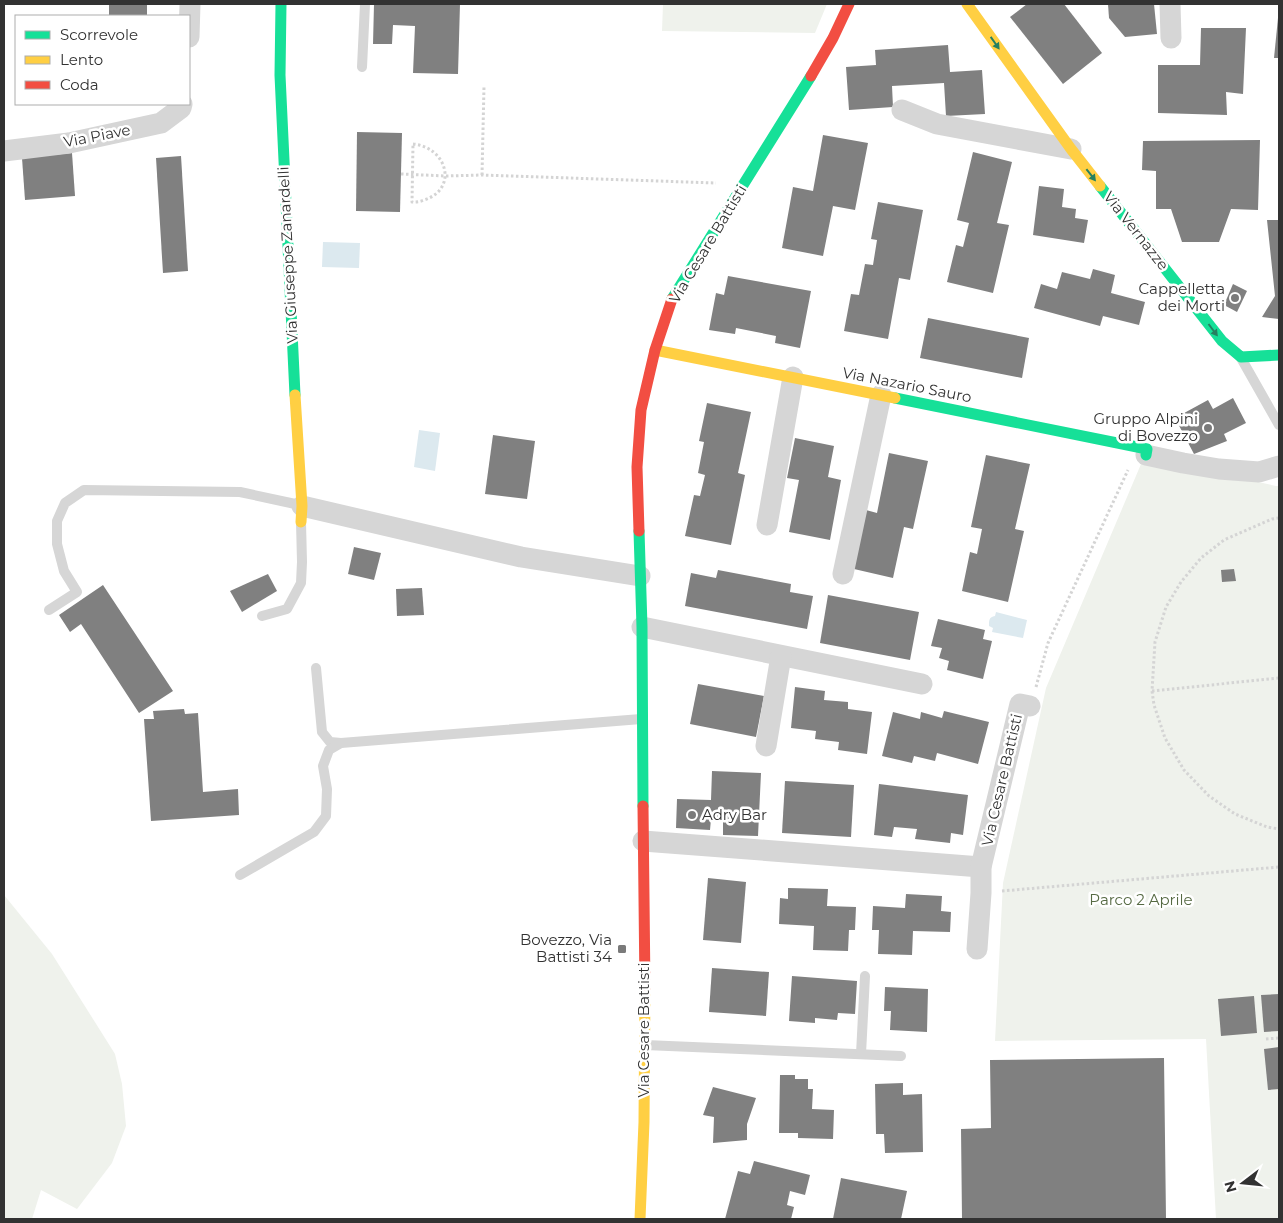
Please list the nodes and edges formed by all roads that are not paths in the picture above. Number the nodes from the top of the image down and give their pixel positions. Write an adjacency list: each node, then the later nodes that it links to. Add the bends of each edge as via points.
1 (281, 4): 20 (street, Via Giuseppe Zanardelli, via 280,85)
2 (365, 4): 7 (lane)
3 (848, 4): 12 (street, Via Cesare Battisti, via 833,38 673,296)
4 (967, 4): 10 (street, Via Vernazze, one-way to 10)
5 (1170, 4): 6 (street)
6 (1171, 38)
7 (362, 67)
8 (182, 105): 11 (street, Via Piave, via 161,123 69,143)
9 (902, 110): 10 (street, via 937,124)
10 (1071, 149): 14 (street, Via Vernazze, one-way to 14, via 1222,341)
11 (4, 151)
12 (655, 350): 15 (street, Via Nazario Sauro); 23 (street, Via Cesare Battisti, via 641,410 636,467)
13 (1279, 355): 14 (street)
14 (1241, 357): 17 (lane)
15 (793, 377): 16 (street, Via Nazario Sauro); 21 (street)
16 (881, 395): 18 (street, Via Nazario Sauro); 22 (street)
17 (1279, 425)
18 (1142, 451): 19 (street, via 1219,469 1259,472)
19 (1279, 466)
20 (302, 514): 23 (street, via 521,557); 24 (lane, via 240,492 84,490 66,503 57,521 57,544 64,571 77,592); 25 (lane, via 301,583 287,609)
21 (767, 525)
22 (843, 574)
23 (640, 576): 26 (street, Via Cesare Battisti)
24 (49, 610)
25 (262, 616)
26 (642, 627): 27 (street); 31 (street, Via Cesare Battisti)
27 (780, 656): 29 (street); 33 (street)
28 (316, 668): 32 (lane, via 322,732 330,742)
29 (922, 684)
30 (1030, 706): 35 (street, Via Cesare Battisti, via 1020,704)
31 (642, 719): 32 (lane); 34 (street, Via Cesare Battisti)
32 (341, 743): 36 (lane, via 330,750 323,766 327,789 326,816 314,832)
33 (766, 746)
34 (643, 841): 35 (street, Via Cesare Battisti); 39 (street, Via Cesare Battisti)
35 (981, 867): 37 (street, Via Cesare Battisti)
36 (240, 875)
37 (977, 949)
38 (865, 976): 40 (lane)
39 (645, 1045): 40 (lane); 42 (street, Via Cesare Battisti)
40 (861, 1054): 41 (lane)
41 (901, 1056)
42 (640, 1219)

